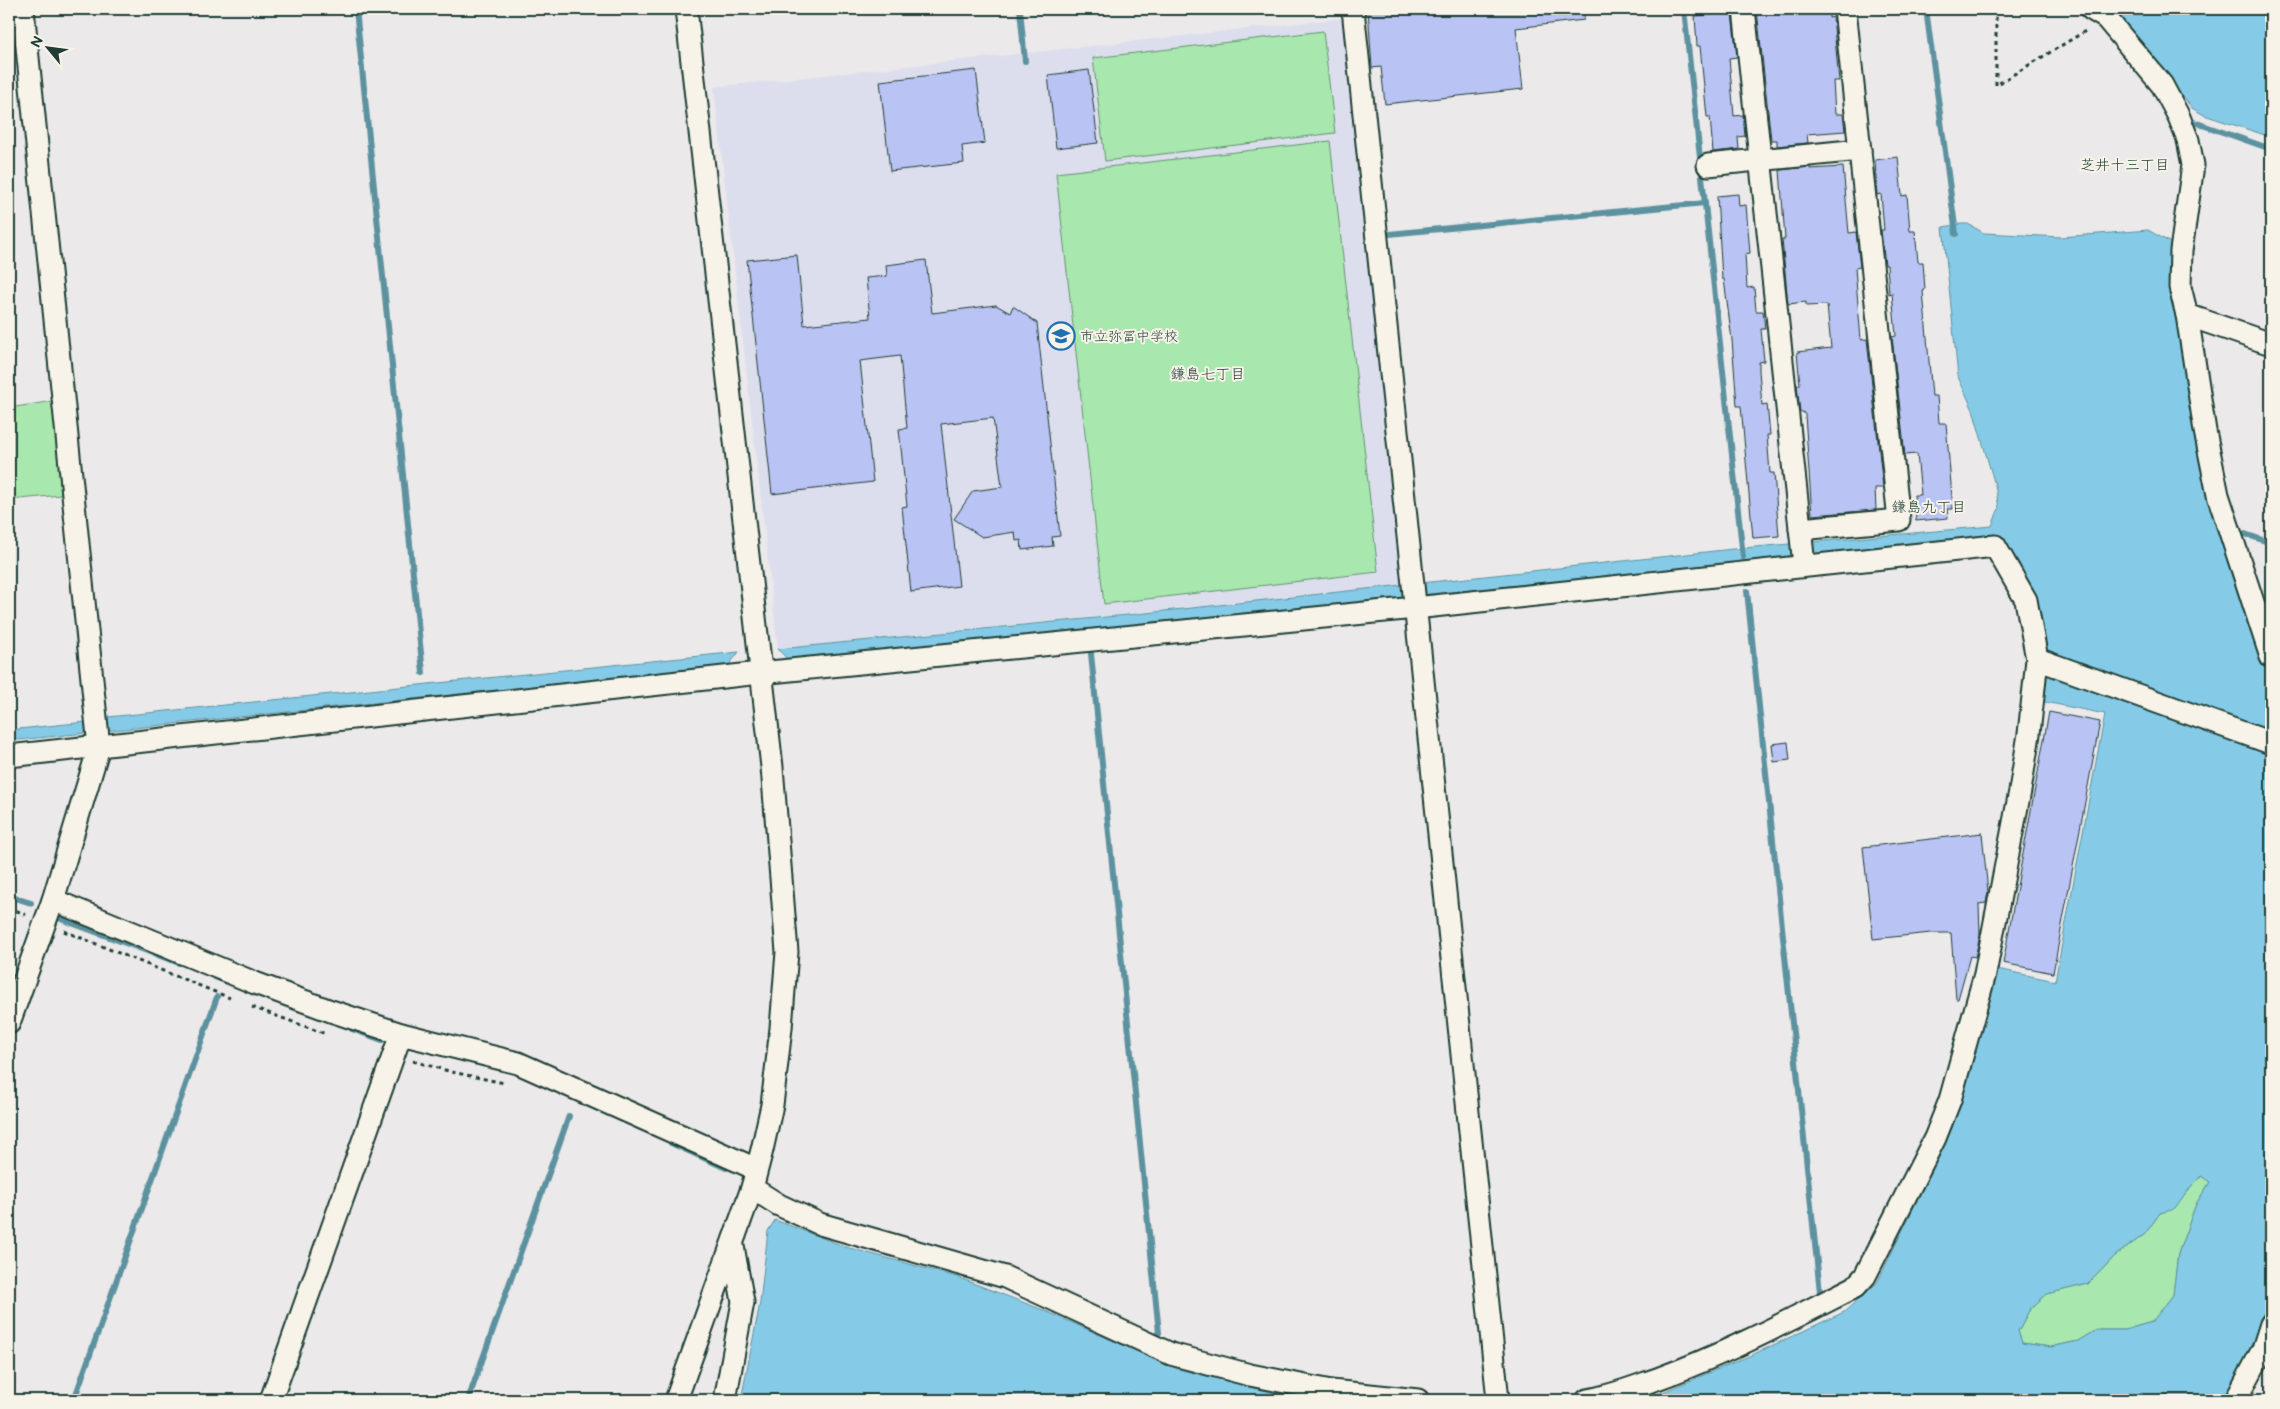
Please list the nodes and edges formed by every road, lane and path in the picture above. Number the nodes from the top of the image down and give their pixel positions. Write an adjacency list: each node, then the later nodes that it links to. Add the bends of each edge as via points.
1 (23, 9): 20 (street)
2 (686, 9): 18 (street)
3 (1353, 9): 15 (street)
4 (1744, 9): 9 (street)
5 (1845, 9): 8 (street)
6 (1996, 9): 7 (path, via 1996,85)
7 (2098, 13): 11 (street, via 2162,85 2188,140 2192,165 2180,286)
8 (1860, 150): 9 (street); 13 (street, via 1899,520)
9 (1760, 160): 10 (street); 13 (street)
10 (1708, 165)
11 (2187, 315): 12 (street); 16 (street, via 2218,495)
12 (2271, 344)
13 (1801, 533): 14 (street)
14 (1804, 565): 15 (street); 17 (street, via 1995,546 2026,600)
15 (1415, 608): 18 (street); 32 (street)
16 (2271, 657)
17 (2040, 660): 19 (street); 33 (street, via 2030,734 1985,974 1950,1100 1936,1138 1865,1276 1855,1287 1759,1337 1608,1397)
18 (760, 673): 20 (street); 25 (street, via 772,768 787,952 772,1105)
19 (2271, 743)
20 (99, 747): 21 (street); 22 (street)
21 (9, 756)
22 (53, 900): 23 (street); 24 (street, via 255,983)
23 (9, 1024)
24 (402, 1034): 25 (street, via 518,1063); 28 (street)
25 (754, 1178): 26 (street); 31 (street, via 779,1205 820,1224 1005,1278 1171,1354 1331,1392)
26 (732, 1243): 29 (street); 30 (street, via 743,1302)
27 (2271, 1324): 34 (street, via 2264,1348)
28 (271, 1400)
29 (676, 1400)
30 (725, 1400)
31 (1418, 1400)
32 (1498, 1400)
33 (1587, 1400)
34 (2236, 1400)

